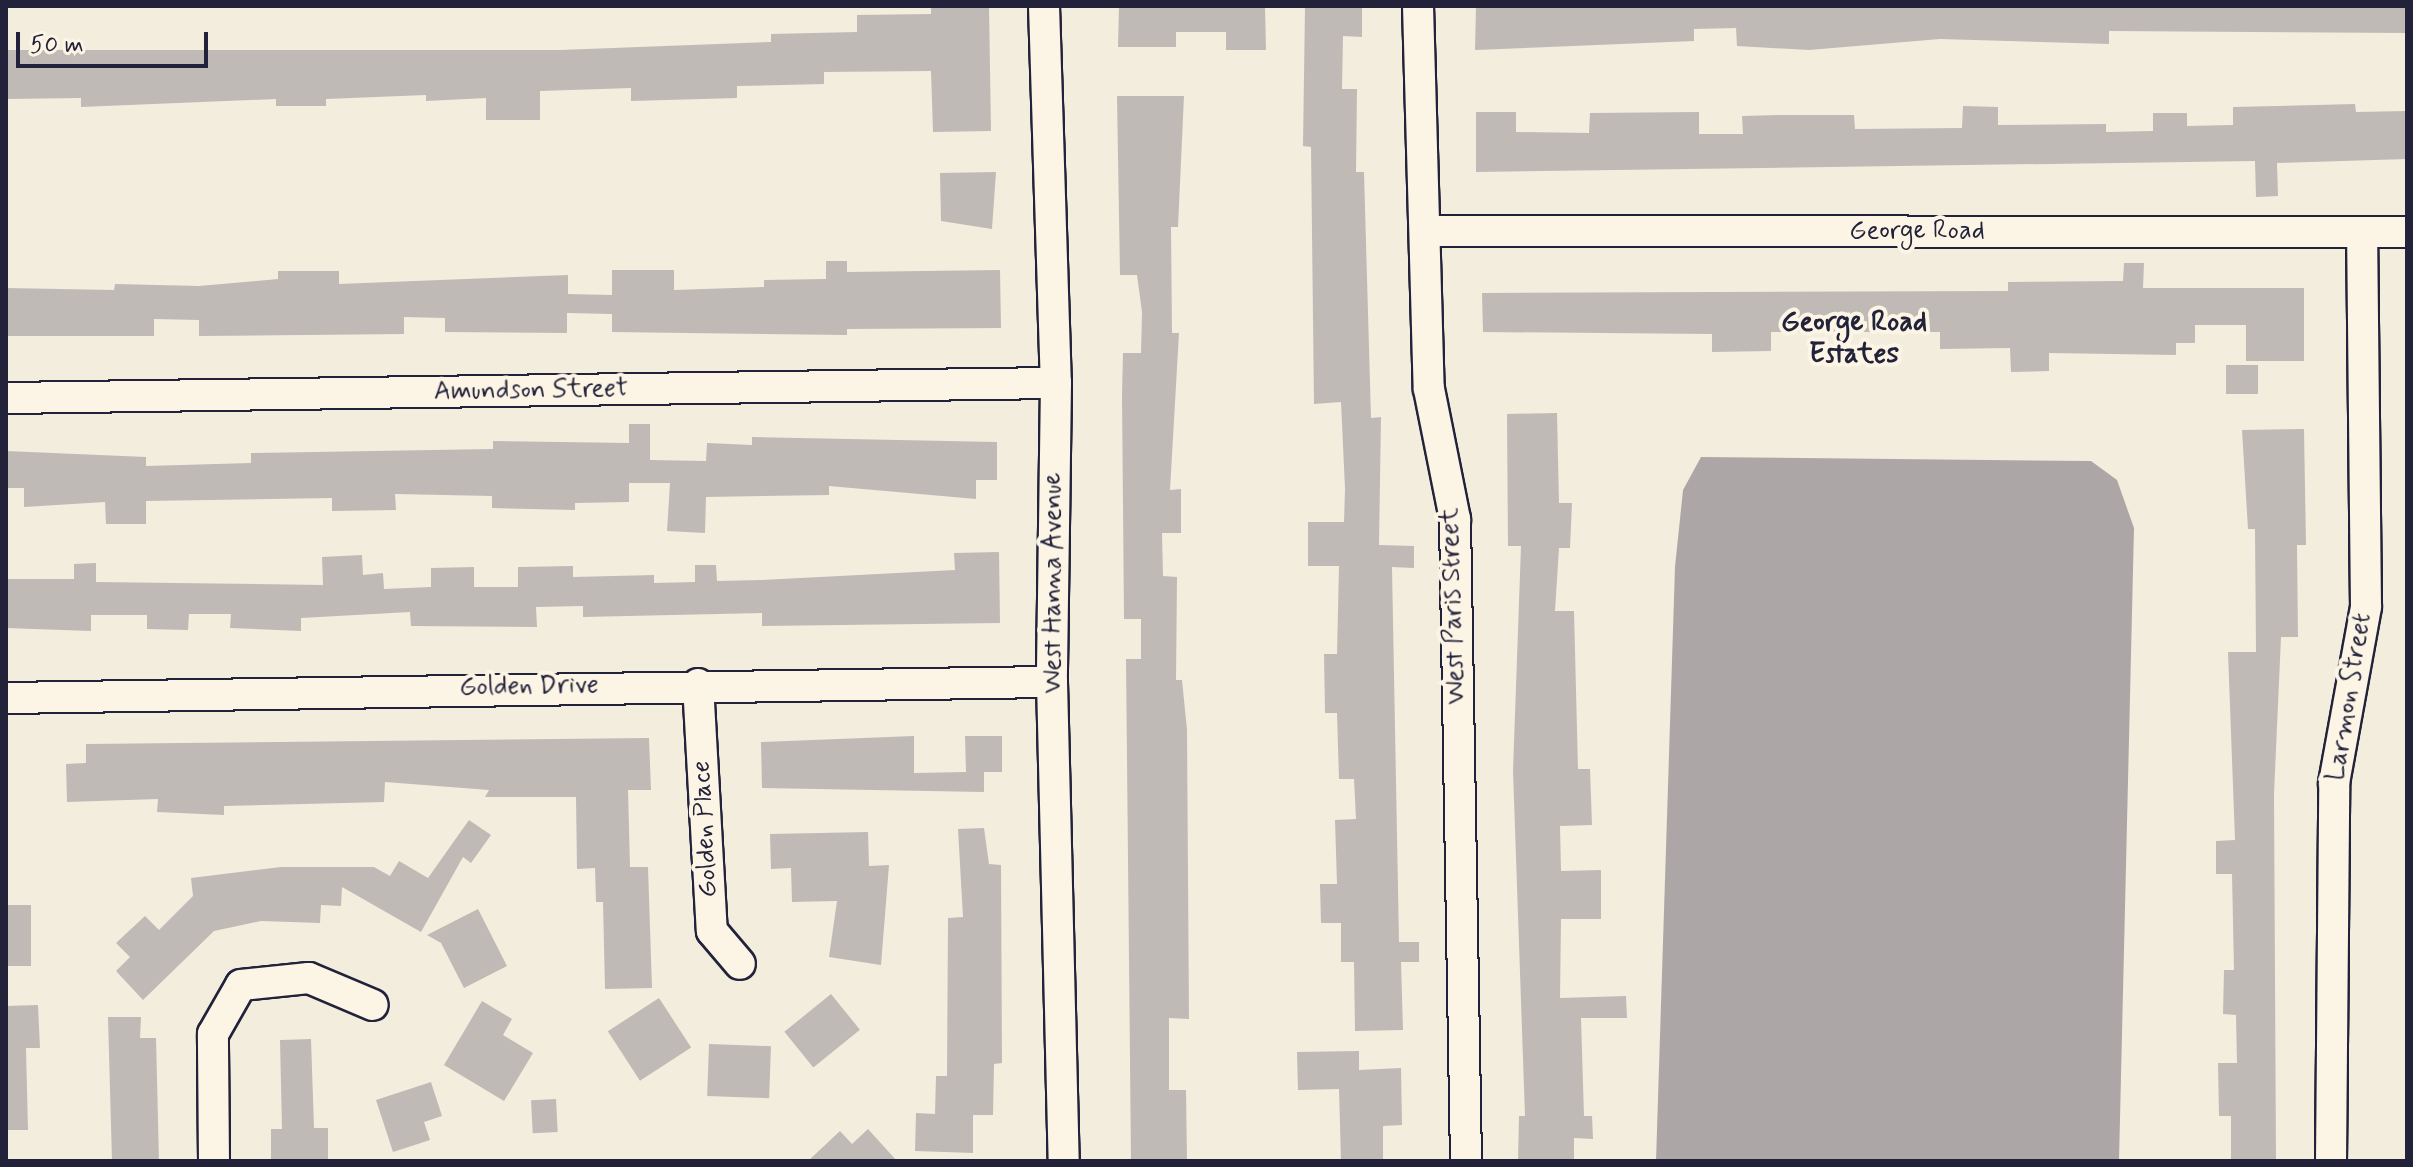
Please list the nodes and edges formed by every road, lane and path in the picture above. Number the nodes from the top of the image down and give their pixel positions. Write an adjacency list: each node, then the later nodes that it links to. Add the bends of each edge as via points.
1 (1044, 6): 6 (street, West Hanna Avenue)
2 (1418, 6): 3 (street, West Paris Street)
3 (1426, 231): 5 (street, George Road); 15 (street, West Paris Street, via 1429,389 1455,519)
4 (2407, 232): 5 (street, George Road)
5 (2362, 233): 16 (street, Larmon Street, via 2366,607 2334,783)
6 (1056, 383): 7 (street, Amundson Street); 8 (street, West Hanna Avenue)
7 (6, 398)
8 (1052, 682): 9 (street, Golden Drive); 14 (street, West Hanna Avenue)
9 (698, 684): 10 (street, Golden Drive); 11 (street, Golden Place, via 712,931)
10 (6, 698)
11 (740, 964)
12 (373, 1005): 13 (street, via 309,978 241,985 213,1034)
13 (214, 1161)
14 (1064, 1161)
15 (1466, 1161)
16 (2331, 1161)

